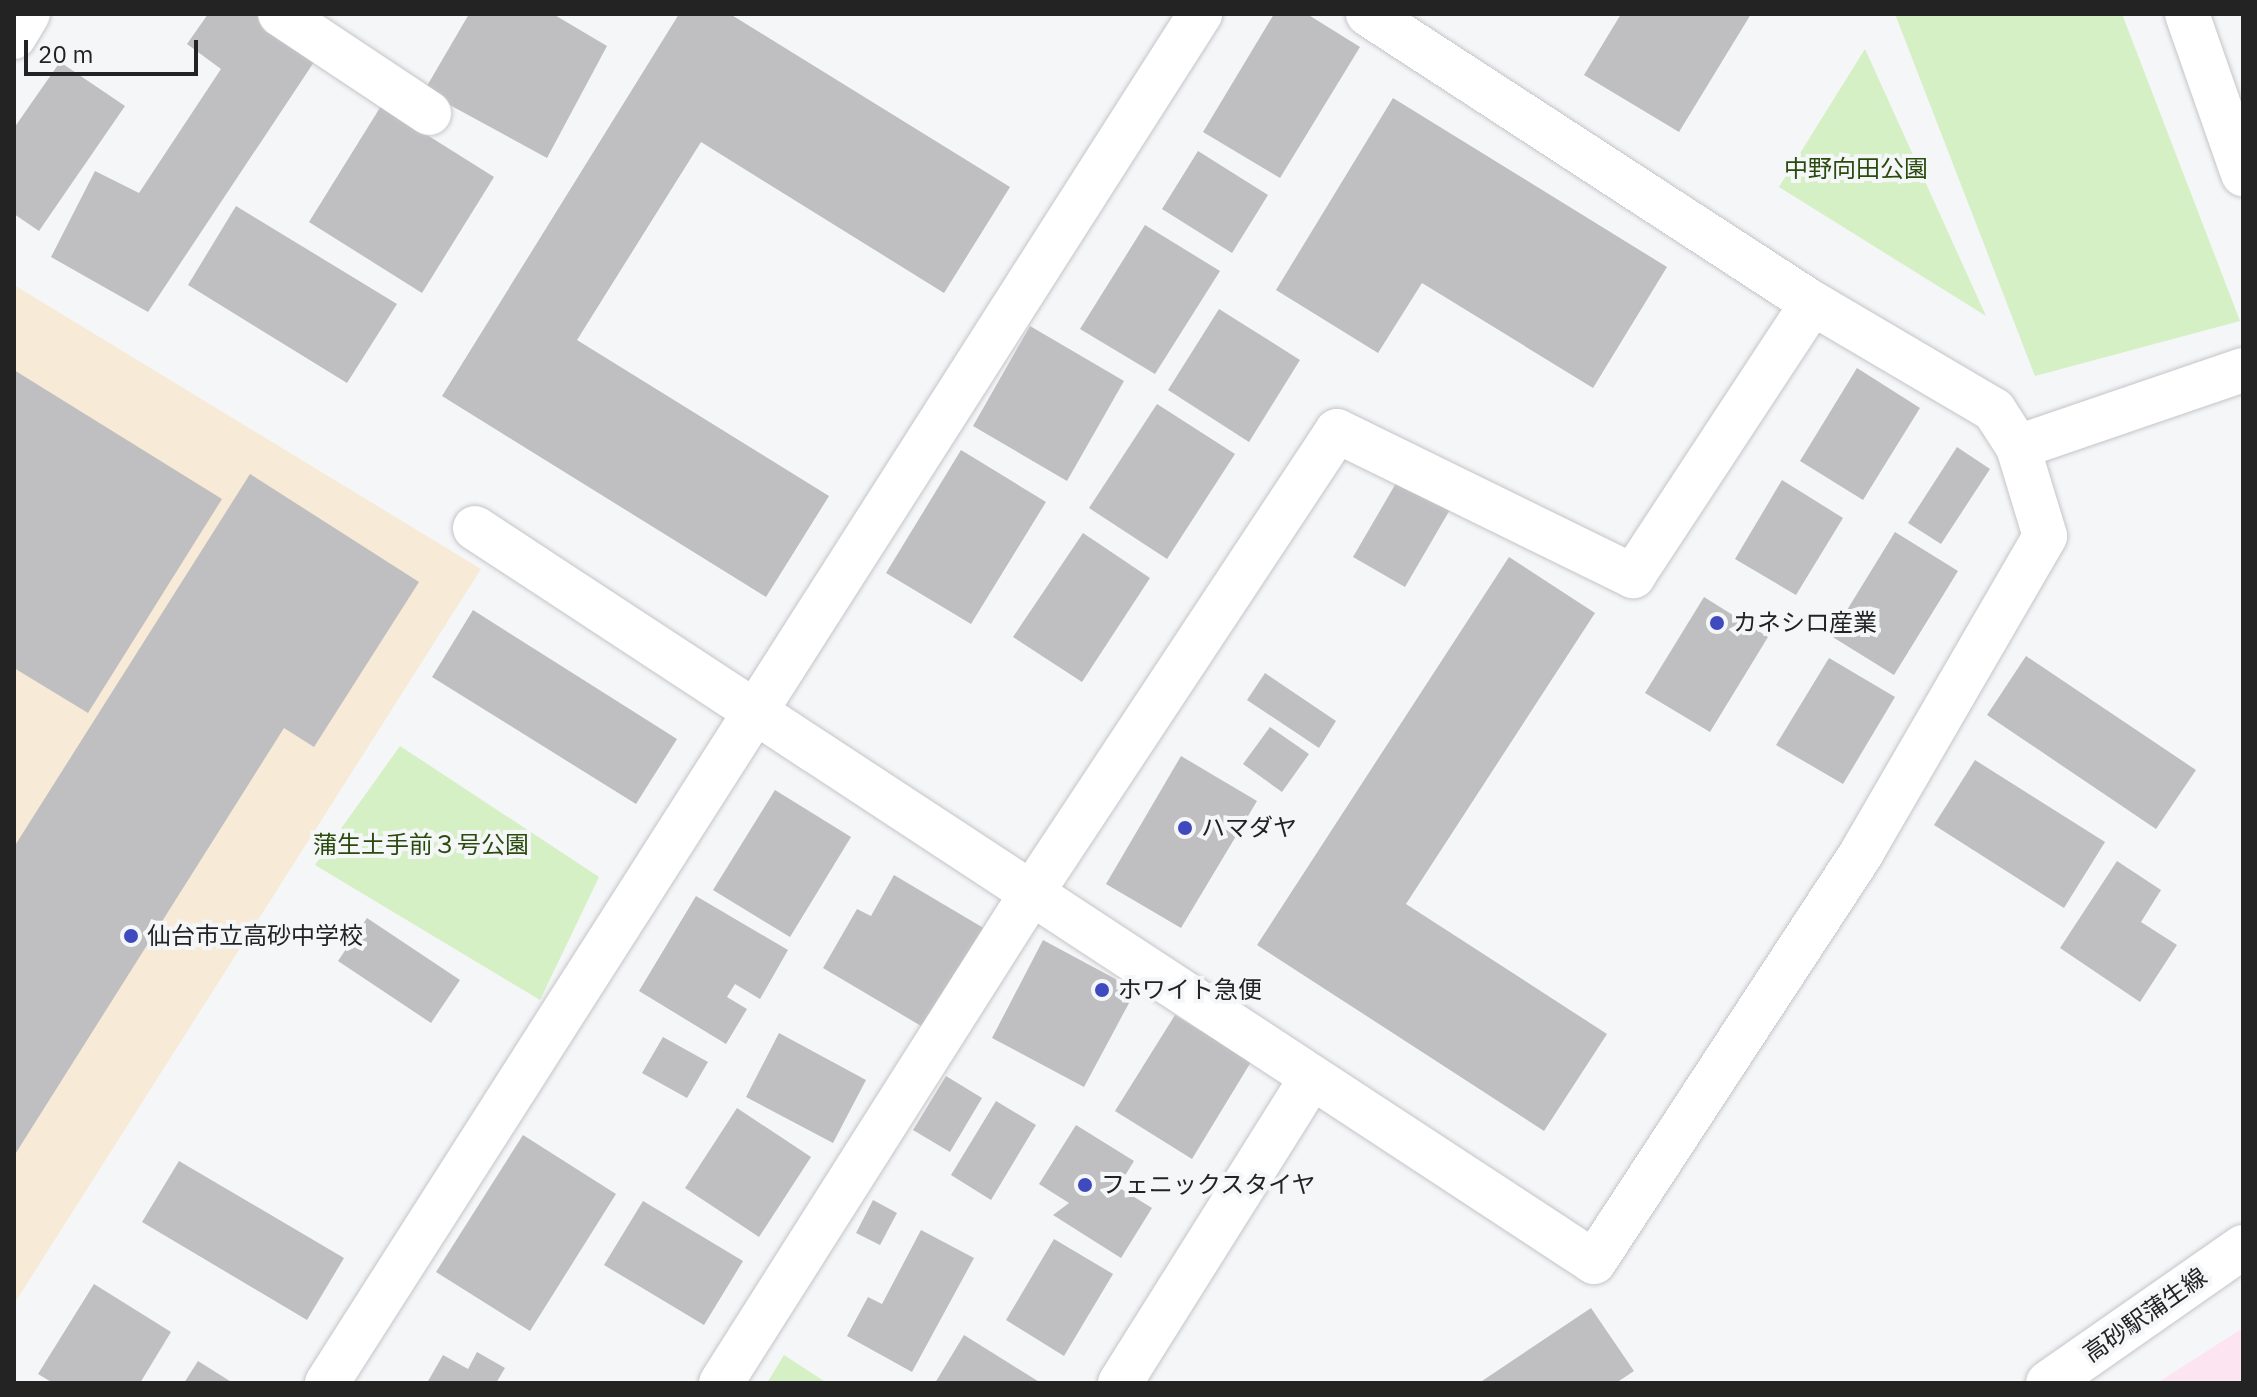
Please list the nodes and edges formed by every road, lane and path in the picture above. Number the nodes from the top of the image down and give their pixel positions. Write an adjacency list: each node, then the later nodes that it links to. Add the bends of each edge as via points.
1 (28, 14): 6 (street)
2 (280, 14): 7 (street)
3 (1368, 14): 9 (street)
4 (2187, 14): 8 (street)
5 (1187, 18): 13 (street)
6 (14, 37)
7 (429, 113)
8 (2243, 174)
9 (1812, 303): 11 (street, via 1994,410); 14 (street, via 1633,576 1337,431)
10 (2243, 370): 11 (street)
11 (2018, 447): 15 (street, via 2045,536 1862,852 1594,1262)
12 (475, 528): 13 (street)
13 (759, 713): 14 (street); 17 (street)
14 (1031, 894): 15 (street); 18 (street)
15 (1311, 1079): 19 (street)
16 (2243, 1247): 20 (street, 高砂駅蒲生線)
17 (327, 1383)
18 (721, 1383)
19 (1120, 1383)
20 (2048, 1383)

